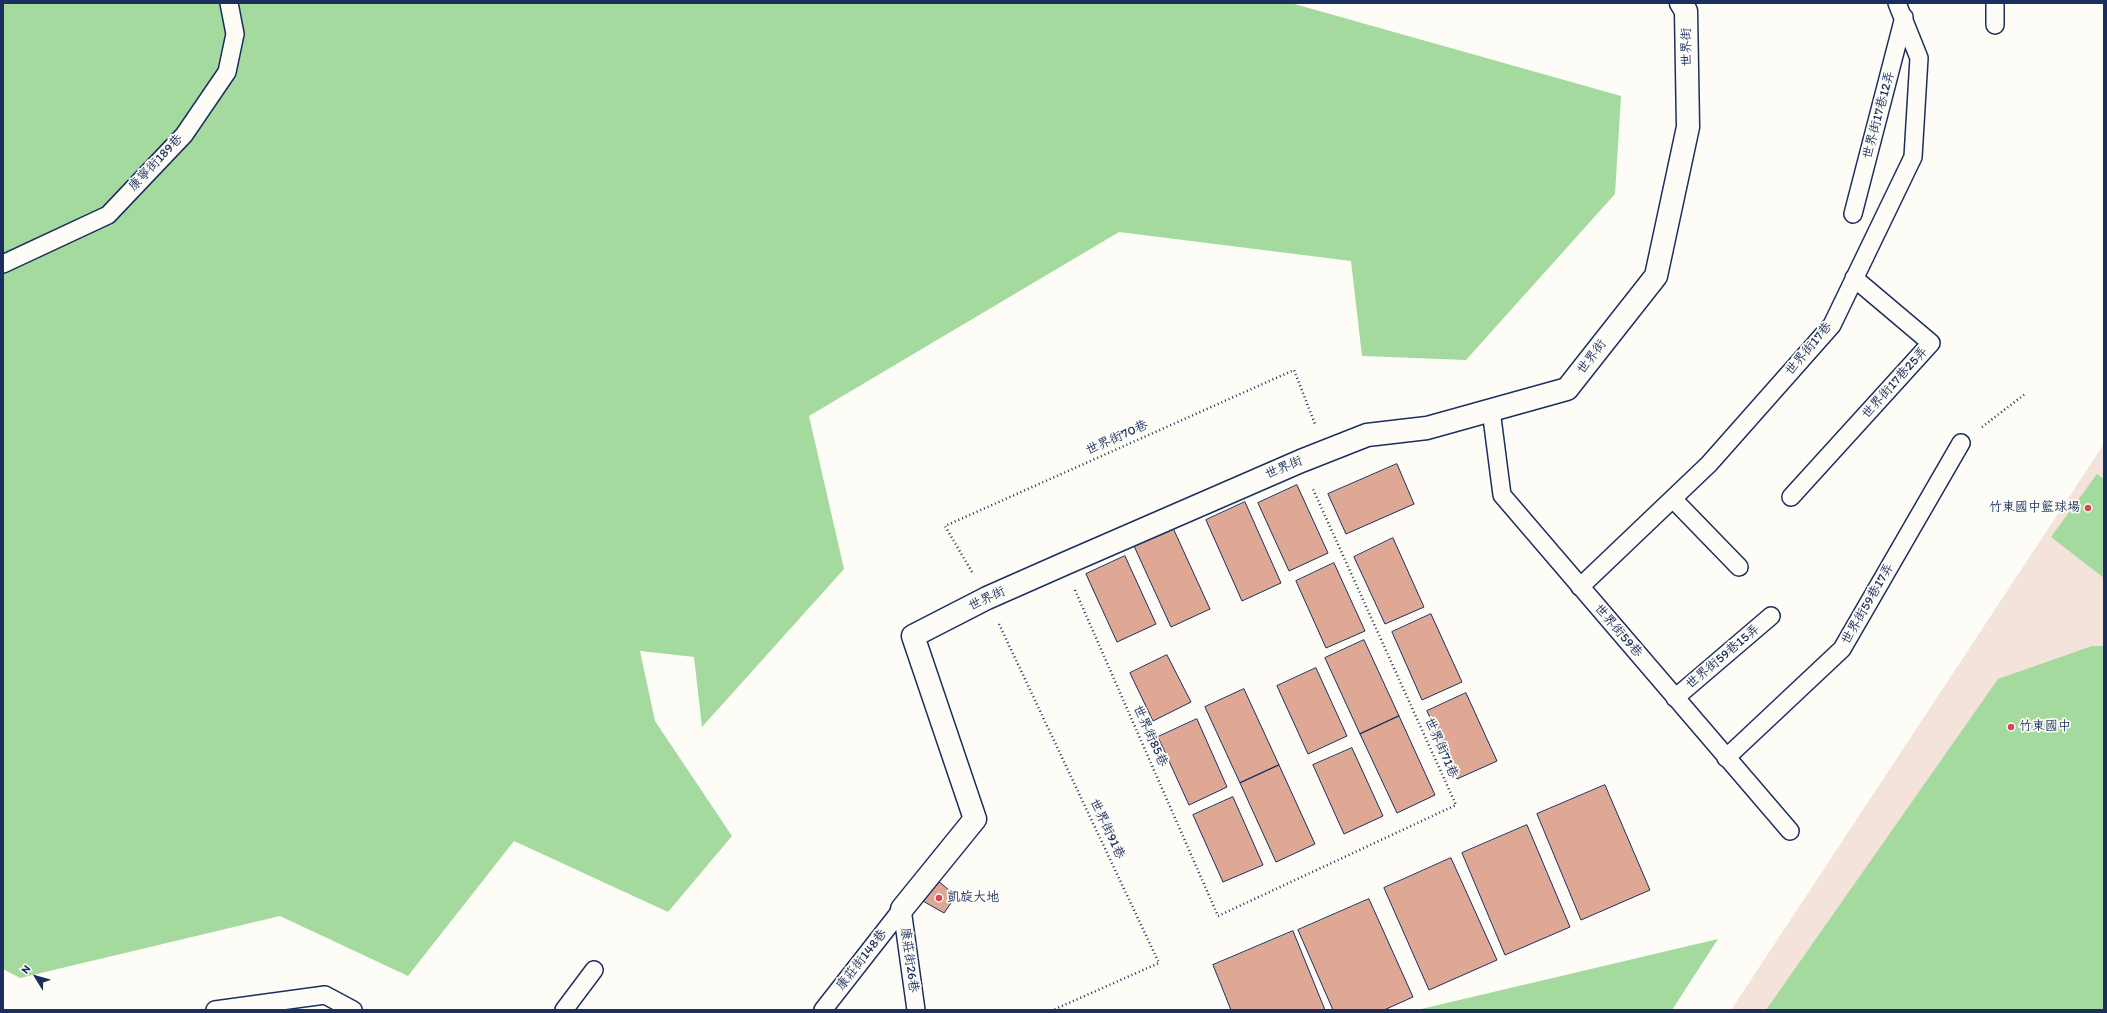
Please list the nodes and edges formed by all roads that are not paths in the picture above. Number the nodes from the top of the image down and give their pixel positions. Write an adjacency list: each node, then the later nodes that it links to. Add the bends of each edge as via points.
1 (229, 3): 7 (lane, 康寧街189巷, via 235,34 227,72 184,135 108,215)
2 (1681, 3): 9 (street, 世界街, via 1686,11 1688,127 1656,276 1568,389)
3 (1995, 3): 5 (lane)
4 (1901, 10): 6 (lane, 世界街17巷12弄); 8 (lane, 世界街17巷, via 1919,58 1913,157)
5 (1995, 25)
6 (1853, 214)
7 (3, 264)
8 (1854, 278): 11 (lane, 世界街17巷25弄, via 1931,343); 12 (lane, 世界街17巷, via 1832,325 1709,464)
9 (1491, 410): 14 (lane, 世界街59巷, via 1502,495); 19 (street, 世界街, via 1427,428 1368,435 1325,451 987,598 913,636 975,819)
10 (1961, 443): 17 (lane, 世界街59巷17弄, via 1842,649)
11 (1791, 497)
12 (1673, 499): 13 (lane); 14 (lane, 世界街17巷)
13 (1739, 567)
14 (1580, 587): 16 (lane, 世界街59巷)
15 (1771, 616): 16 (lane, 世界街59巷15弄)
16 (1675, 698): 17 (lane, 世界街59巷)
17 (1726, 758): 18 (lane, 世界街59巷)
18 (1790, 831)
19 (902, 910): 26 (lane, 康莊街148巷); 27 (lane, 康莊街26巷)
20 (594, 970): 25 (lane)
21 (325, 995): 22 (lane); 23 (lane); 24 (lane)
22 (215, 1010)
23 (313, 1010)
24 (353, 1010)
25 (564, 1010)
26 (823, 1010)
27 (916, 1010)

